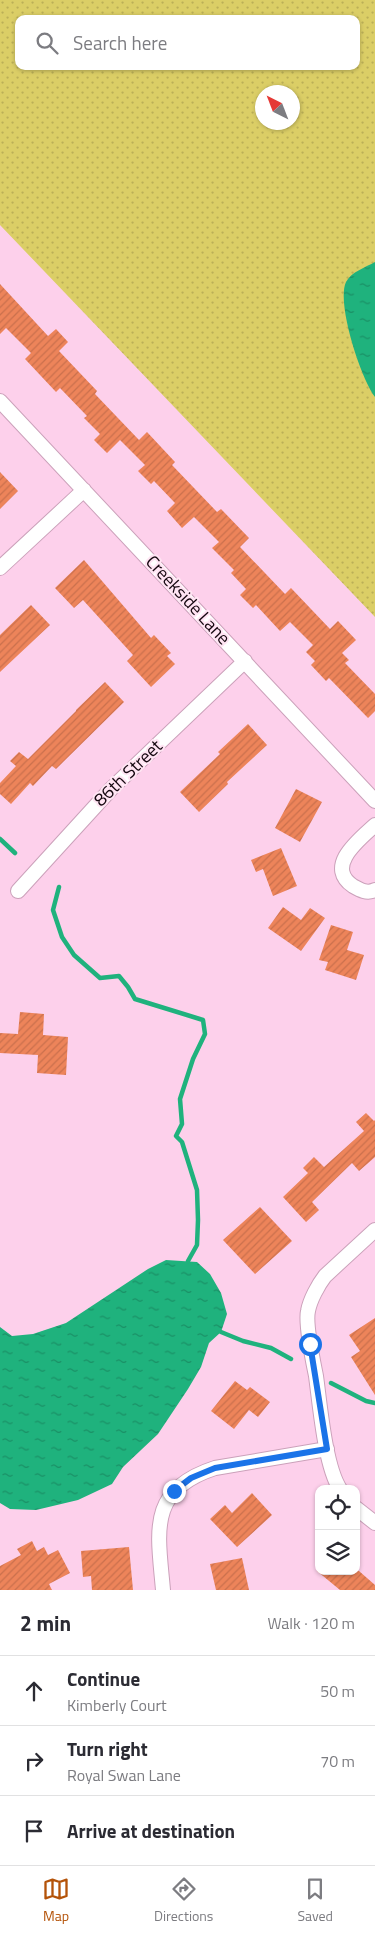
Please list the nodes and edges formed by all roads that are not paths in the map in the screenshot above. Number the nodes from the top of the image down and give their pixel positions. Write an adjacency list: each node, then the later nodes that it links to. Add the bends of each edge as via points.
1 (0, 401): 2 (street, Creekside Lane)
2 (84, 490): 3 (street); 4 (street, Creekside Lane)
3 (0, 568)
4 (245, 661): 5 (street, Creekside Lane); 8 (street, 86th Street, via 111,789)
5 (375, 800)
6 (375, 825): 7 (street, via 349,850 342,863 349,883 360,891)
7 (375, 890)
8 (18, 891)
9 (375, 1230): 10 (street, via 325,1276 308,1311 310,1344)
10 (327, 1449): 11 (street); 14 (street, via 215,1468 182,1483 167,1500 161,1513 158,1530)
11 (338, 1485)
12 (360, 1511): 13 (street)
13 (375, 1522)
14 (163, 1590)

